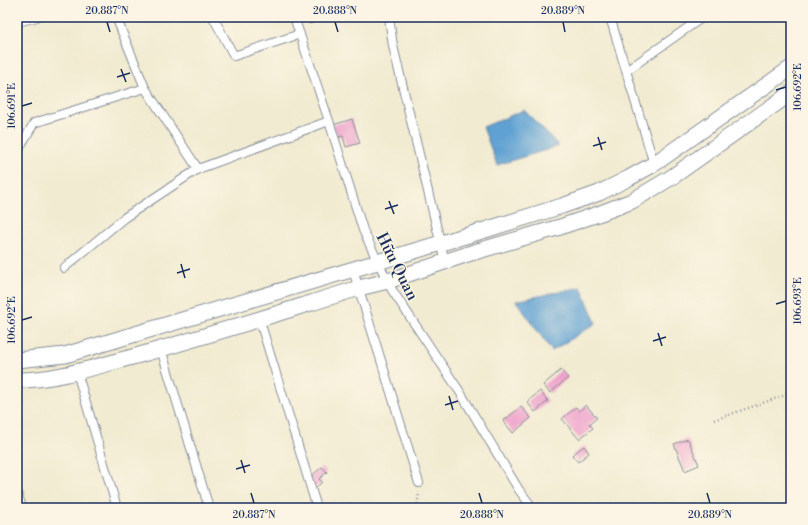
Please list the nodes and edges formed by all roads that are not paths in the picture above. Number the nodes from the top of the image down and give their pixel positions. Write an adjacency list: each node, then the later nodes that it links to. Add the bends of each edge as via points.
1 (37, 17): 8 (lane)
2 (116, 17): 12 (lane)
3 (214, 17): 9 (lane, via 234,56)
4 (294, 17): 9 (lane, Hữu Quan)
5 (389, 17): 18 (lane, via 393,46)
6 (610, 17): 11 (lane)
7 (703, 17): 11 (lane)
8 (17, 22)
9 (300, 34): 14 (lane, Hữu Quan)
10 (791, 68): 16 (street)
11 (626, 71): 16 (lane)
12 (146, 88): 15 (lane, via 34,123); 17 (lane)
13 (791, 93): 20 (street, via 672,177 632,201 560,227)
14 (329, 122): 17 (lane); 19 (lane, Hữu Quan, via 363,230)
15 (17, 152)
16 (654, 164): 18 (street, via 599,193 570,204)
17 (198, 169): 21 (lane, via 124,218)
18 (440, 243): 19 (street); 20 (lane)
19 (378, 262): 22 (street); 23 (lane, Hữu Quan)
20 (445, 262): 23 (street)
21 (64, 268)
22 (353, 270): 24 (lane); 27 (street, via 65,356)
23 (388, 281): 24 (street); 32 (lane, Hữu Quan)
24 (359, 288): 25 (street); 30 (lane)
25 (259, 318): 26 (street); 36 (lane)
26 (161, 349): 28 (street); 35 (lane)
27 (17, 360)
28 (77, 372): 29 (street); 34 (lane)
29 (17, 380)
30 (419, 483)
31 (17, 492): 33 (lane)
32 (530, 505)
33 (22, 508)
34 (117, 508)
35 (208, 508)
36 (317, 508)

